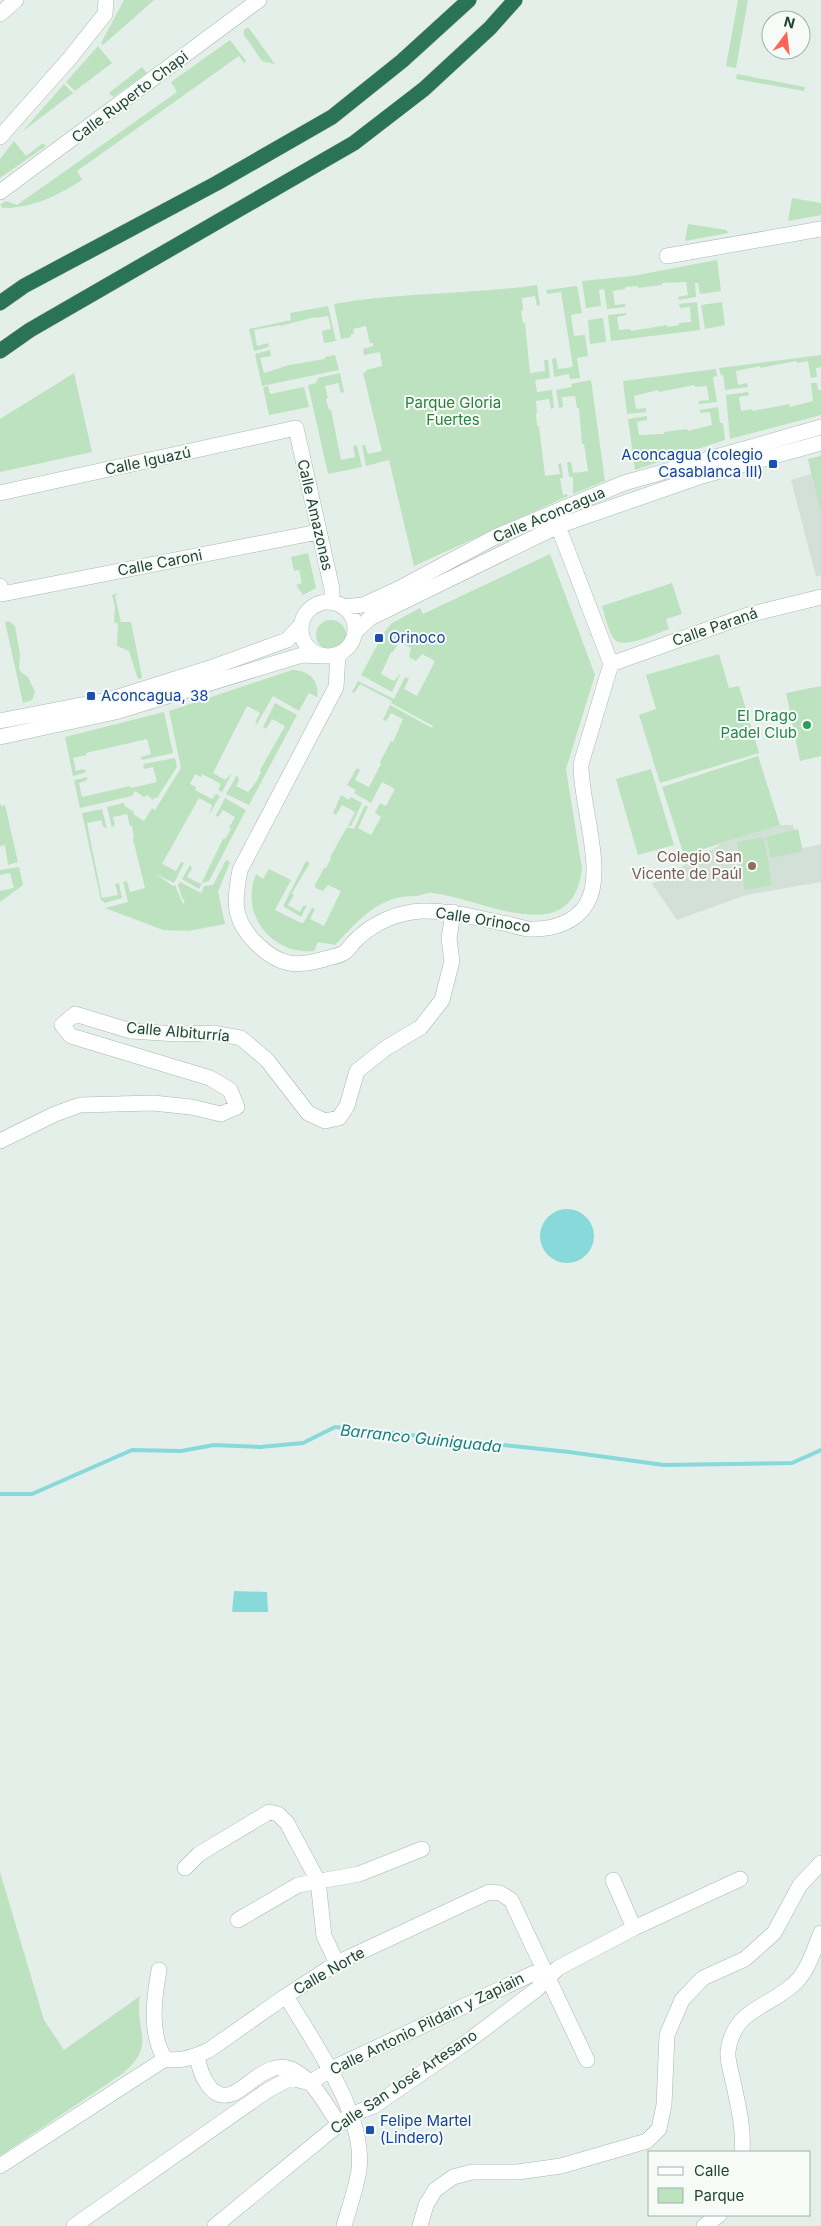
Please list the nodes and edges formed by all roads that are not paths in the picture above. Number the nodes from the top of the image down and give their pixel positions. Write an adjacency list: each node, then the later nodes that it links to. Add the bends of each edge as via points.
1 (16, 0): 6 (street)
2 (259, 0): 8 (street, Calle Ruperto Chapi)
3 (469, 0): 11 (highway, via 402,61 332,117 217,183 24,286)
4 (515, 0): 12 (highway, via 490,28 424,89 354,143 30,330)
5 (107, 5): 7 (street, via 70,58)
6 (0, 14)
7 (0, 137)
8 (0, 192)
9 (821, 229): 10 (street)
10 (667, 256)
11 (0, 303)
12 (0, 351)
13 (821, 427): 21 (street, Calle Aconcagua, via 624,483 495,537 363,605)
14 (296, 428): 16 (street, Calle Iguazú); 18 (street, Calle Amazonas)
15 (821, 443): 17 (street, Calle Aconcagua, via 702,476)
16 (0, 493)
17 (558, 526): 23 (street, Calle Aconcagua, via 370,618); 25 (street)
18 (318, 532): 19 (street, Calle Caroni); 21 (street, Calle Amazonas)
19 (1, 590)
20 (821, 597): 25 (street, Calle Paraná, via 748,615)
21 (338, 605): 22 (street, via 316,606 309,610); 23 (street, via 353,618)
22 (302, 624): 24 (street, via 301,633 308,648); 26 (street, via 287,640 112,699)
23 (355, 632): 24 (street, via 346,650)
24 (330, 655): 27 (street, via 302,655 115,712); 28 (street, Calle Orinoco, via 336,687 240,870 235,895 236,914 247,933 270,957 289,963 310,964 345,953 370,927 392,917 421,911)
25 (611, 664): 28 (street, Calle Orinoco, via 581,764 595,872 587,904 563,925 533,930)
26 (0, 721)
27 (0, 737)
28 (453, 912): 29 (street, Calle Albiturría, via 448,939 452,960 442,1000 421,1027 386,1048 358,1071 347,1106 339,1118 324,1121 308,1113 267,1060 241,1038 214,1033 131,1031 74,1014 62,1025 71,1036 210,1078 230,1090 237,1107 221,1114 153,1103 80,1105)
29 (0, 1141)
30 (422, 1849): 35 (street, via 360,1874)
31 (821, 1862): 55 (street, via 800,1884 774,1933 745,1959 703,1978 682,2000 668,2035 664,2105 658,2129 647,2141 561,2166 518,2172 472,2172 453,2177 435,2190 426,2204)
32 (185, 1868): 35 (street, via 199,1854 270,1812 278,1814 287,1823)
33 (740, 1879): 37 (street, Calle Antonio Pildain y Zapiain)
34 (613, 1880): 37 (street)
35 (318, 1881): 36 (street, via 298,1885); 39 (street, via 324,1936)
36 (238, 1920)
37 (634, 1928): 41 (street, Calle Antonio Pildain y Zapiain, via 558,1968)
38 (821, 1933): 49 (street, via 798,1980 783,1993 749,2012 731,2034 728,2054 744,2133)
39 (337, 1963): 41 (street, Calle Norte, via 489,1892 500,1893 511,1900); 42 (street, Calle Norte)
40 (159, 1970): 44 (street, via 154,2002 158,2048)
41 (548, 1977): 45 (street); 46 (street, Calle Antonio Pildain y Zapiain, via 534,1973); 48 (street, Calle San José Artesano, via 471,2039 374,2106)
42 (286, 1996): 43 (street, Calle Norte); 46 (street)
43 (197, 2056): 44 (street, Calle Norte, via 176,2061); 47 (street, via 210,2089 223,2095 233,2093 261,2073 277,2068 294,2071)
44 (165, 2059): 50 (street)
45 (587, 2060)
46 (329, 2070): 47 (street, Calle Antonio Pildain y Zapiain); 48 (street, via 346,2099)
47 (310, 2083): 48 (street); 52 (street, via 291,2078 268,2090)
48 (345, 2120): 53 (street, Calle San José Artesano); 54 (street, via 357,2139 359,2170)
49 (742, 2151)
50 (0, 2166)
51 (718, 2216): 56 (street)
52 (74, 2226)
53 (215, 2226)
54 (344, 2226)
55 (420, 2226)
56 (704, 2226)

